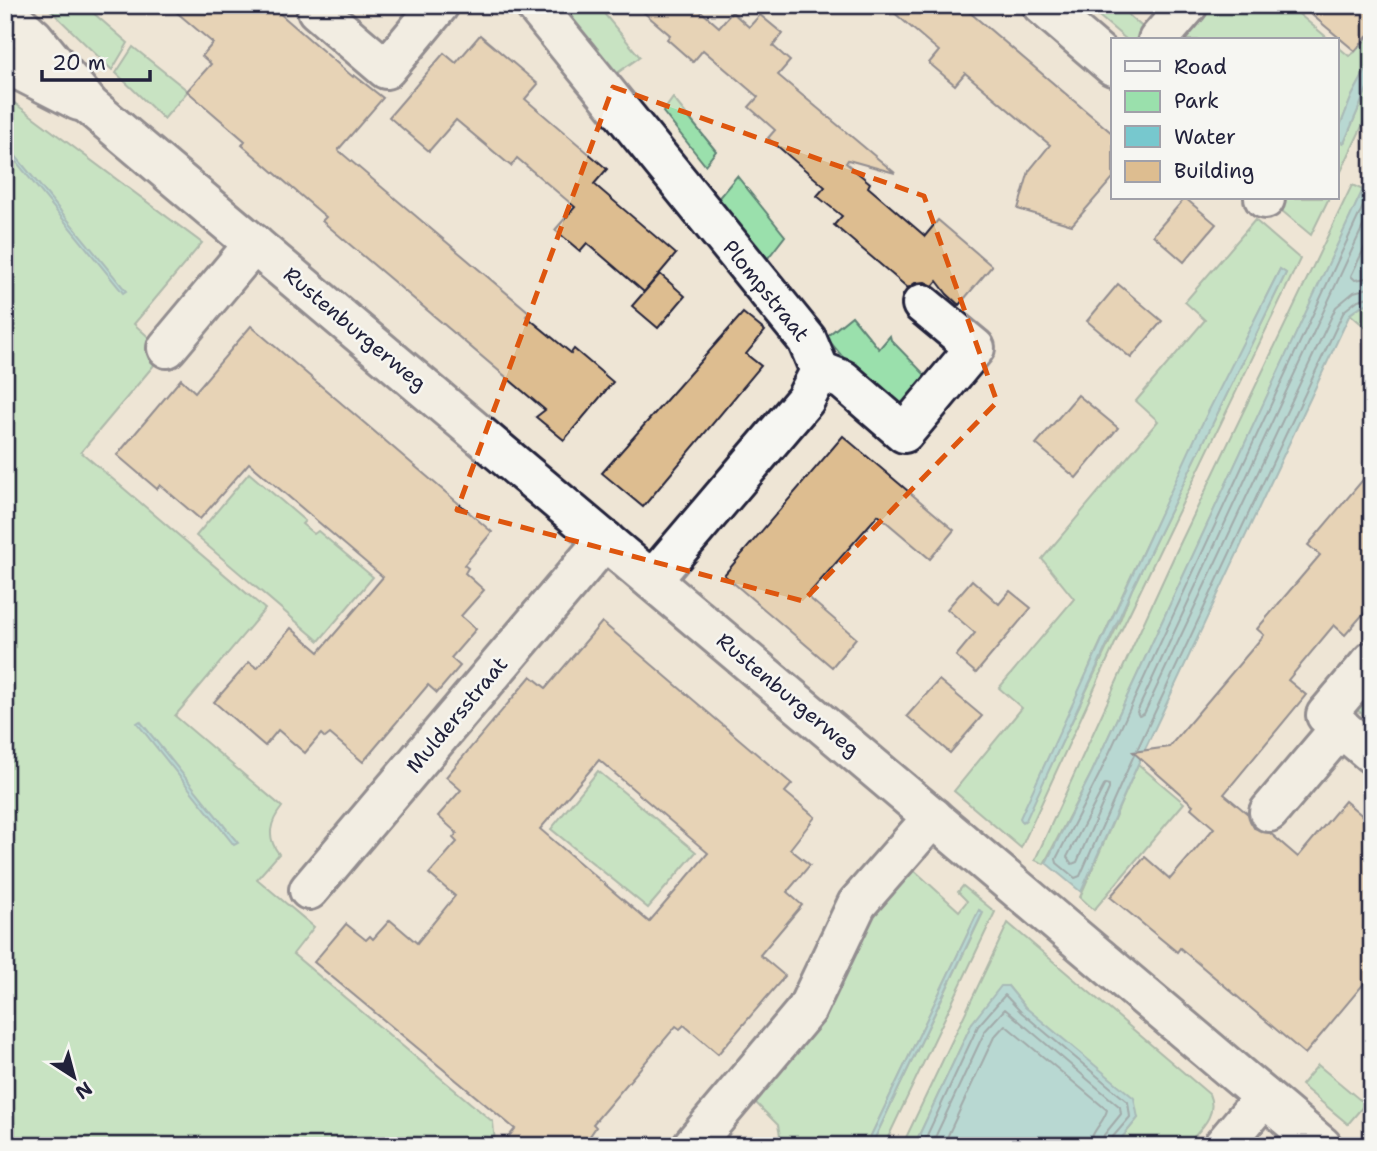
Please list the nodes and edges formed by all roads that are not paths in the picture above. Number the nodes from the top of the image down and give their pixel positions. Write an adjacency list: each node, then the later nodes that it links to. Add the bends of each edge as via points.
1 (321, 5): 2 (street, via 317,10 386,69)
2 (439, 5)
3 (535, 5): 14 (street, Plompstraat, via 807,340)
4 (1042, 5): 9 (street)
5 (1188, 5): 7 (street)
6 (5, 12): 10 (street, Rustenburgerweg, via 34,37)
7 (1160, 38)
8 (5, 63): 10 (street, Rustenburgerweg)
9 (1111, 64)
10 (90, 106): 11 (street, Rustenburgerweg)
11 (254, 244): 13 (street); 15 (street, Rustenburgerweg)
12 (922, 304): 14 (street, via 975,348 904,433 843,380)
13 (167, 348)
14 (821, 371): 16 (street, via 805,400)
15 (605, 540): 16 (street, Rustenburgerweg); 22 (street, Muldersstraat)
16 (652, 580): 21 (street, Rustenburgerweg)
17 (1372, 661): 18 (street)
18 (1334, 721): 19 (street); 20 (street)
19 (1372, 754)
20 (1269, 813)
21 (933, 817): 23 (street, Rustenburgerweg); 24 (street, via 857,904 807,1009)
22 (309, 890)
23 (1264, 1097): 25 (street); 26 (street, Rustenburgerweg)
24 (692, 1146)
25 (1223, 1146)
26 (1322, 1146)

